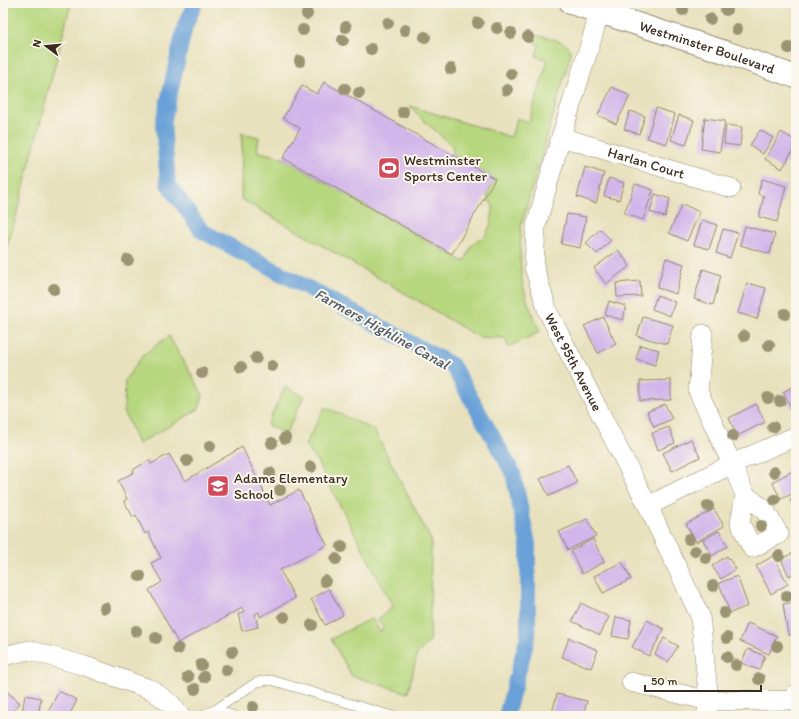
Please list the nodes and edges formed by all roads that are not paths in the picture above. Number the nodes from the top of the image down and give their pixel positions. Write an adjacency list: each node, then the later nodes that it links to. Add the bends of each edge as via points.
1 (571, 3): 2 (street, Westminster Boulevard)
2 (602, 6): 3 (street, Westminster Boulevard); 4 (street, West 95th Avenue)
3 (796, 77)
4 (561, 137): 5 (street, Harlan Court); 10 (street, West 95th Avenue, via 536,226 534,267 548,312)
5 (731, 188)
6 (703, 334): 8 (street, via 698,391)
7 (796, 436): 8 (street)
8 (732, 464): 9 (street); 10 (street)
9 (745, 495)
10 (648, 506): 14 (street, West 95th Avenue, via 700,616)
11 (3, 656): 16 (street, via 29,650 85,666 152,690 171,704)
12 (631, 682): 14 (street)
13 (796, 694): 14 (street, via 794,700)
14 (707, 708)
15 (215, 710): 17 (lane); 18 (lane); 19 (lane, via 257,682 271,680)
16 (180, 716)
17 (201, 716)
18 (235, 716)
19 (392, 716)

